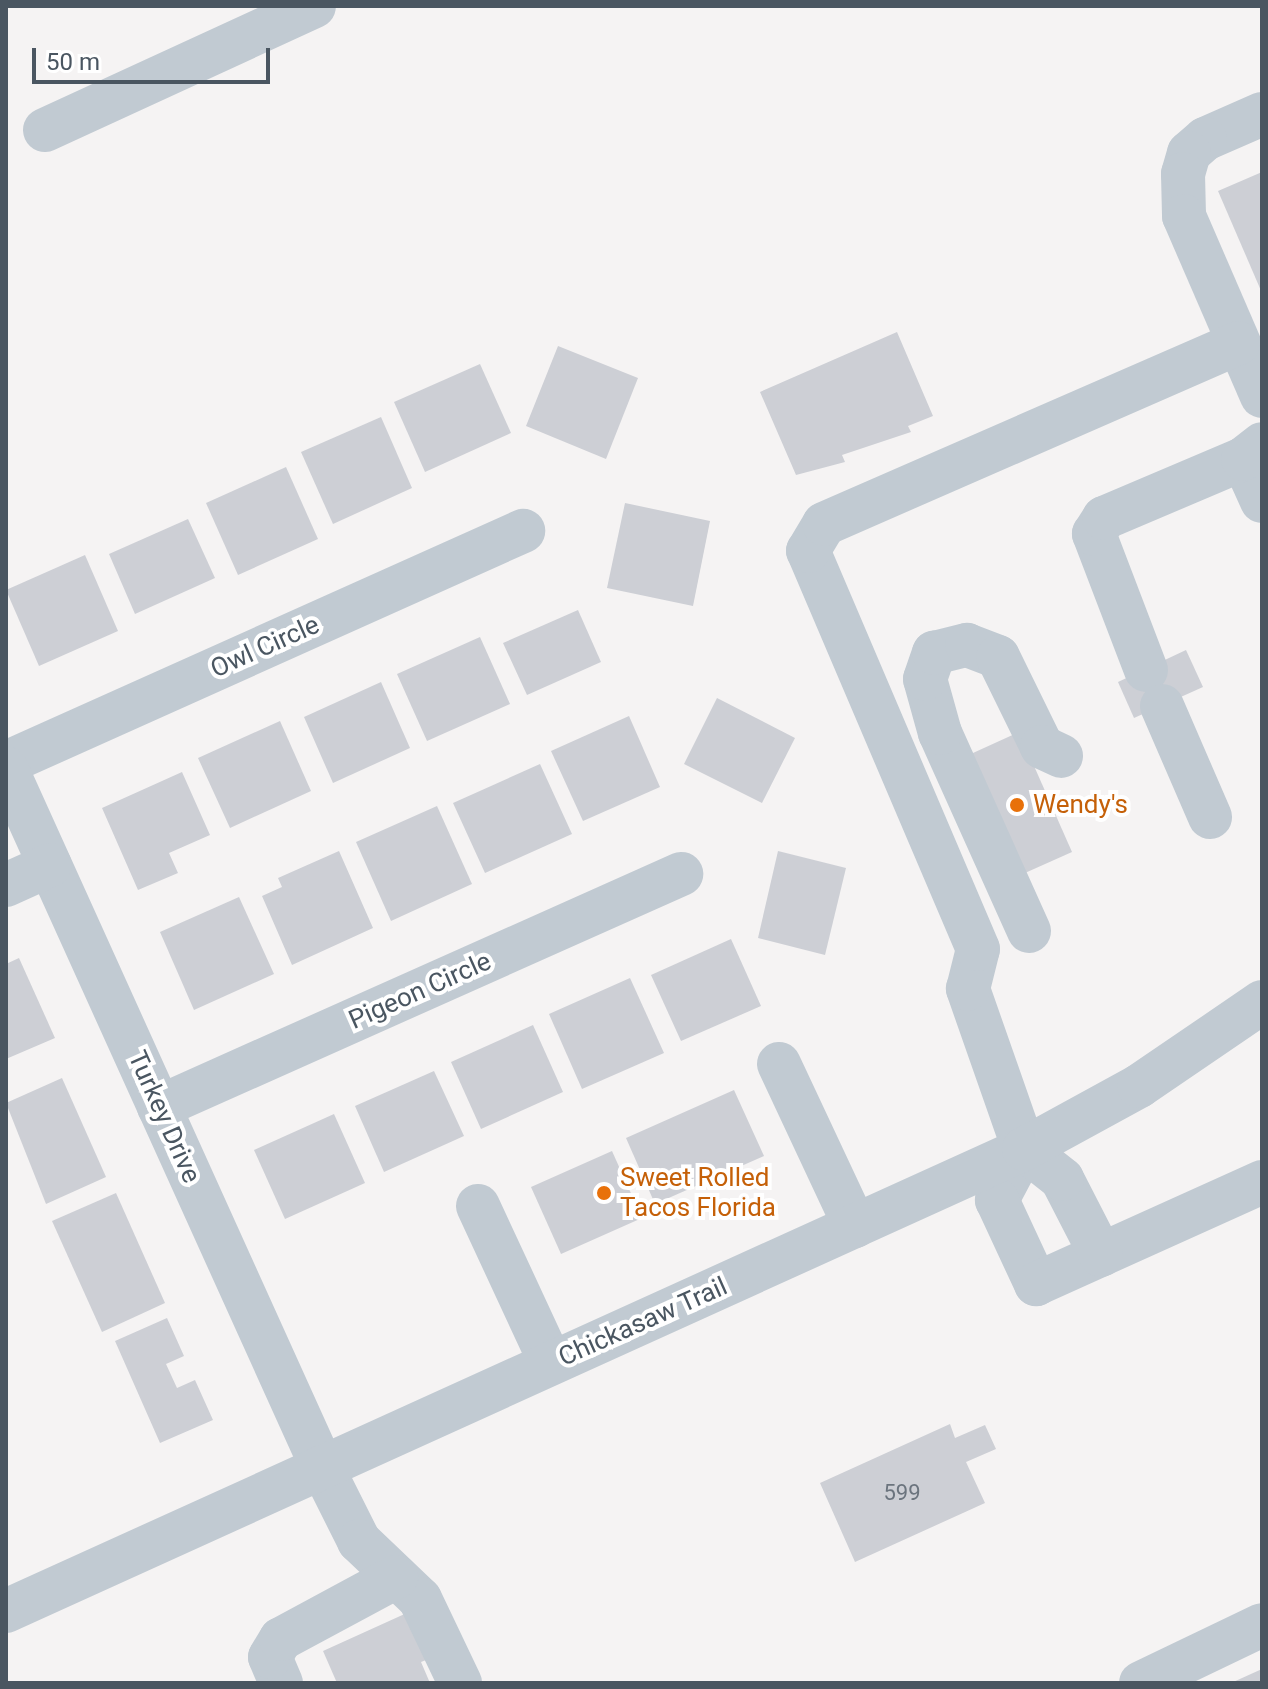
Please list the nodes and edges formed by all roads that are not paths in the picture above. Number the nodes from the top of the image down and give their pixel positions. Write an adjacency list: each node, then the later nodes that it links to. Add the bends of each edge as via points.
1 (314, 6): 3 (street)
2 (1262, 114): 4 (street, via 1205,139 1189,153 1183,174 1184,216)
3 (45, 130)
4 (1238, 343): 5 (street); 19 (street, via 824,524 808,551 978,949 968,989)
5 (1262, 396)
6 (1252, 451): 7 (street); 11 (street, via 1104,518 1094,534 1100,567)
7 (1262, 501)
8 (523, 531): 10 (street, Owl Circle)
9 (1061, 756): 15 (street, via 1042,747 998,657 967,645 934,653 925,679 940,733)
10 (6, 765): 12 (street, Turkey Drive)
11 (1210, 817)
12 (50, 865): 14 (street); 18 (street, Turkey Drive)
13 (681, 874): 18 (street, Pigeon Circle)
14 (6, 885)
15 (1029, 931)
16 (1262, 1002): 19 (street, Chickasaw Trail, via 1139,1086)
17 (779, 1064): 22 (street)
18 (159, 1107): 25 (street, Turkey Drive)
19 (1024, 1149): 22 (street, Chickasaw Trail); 23 (street, via 1062,1179); 23 (street, via 997,1200 1036,1284)
20 (1262, 1182): 23 (street)
21 (478, 1206): 24 (street)
22 (855, 1226): 24 (street, Chickasaw Trail)
23 (1101, 1255)
24 (551, 1363): 25 (street, Chickasaw Trail)
25 (322, 1467): 26 (street, Turkey Drive, via 359,1541); 27 (street, Chickasaw Trail)
26 (396, 1577): 29 (street, via 281,1639 270,1657); 30 (street, Turkey Drive, via 420,1599)
27 (6, 1611)
28 (1262, 1625): 31 (street)
29 (281, 1683)
30 (460, 1683)
31 (1141, 1683)

